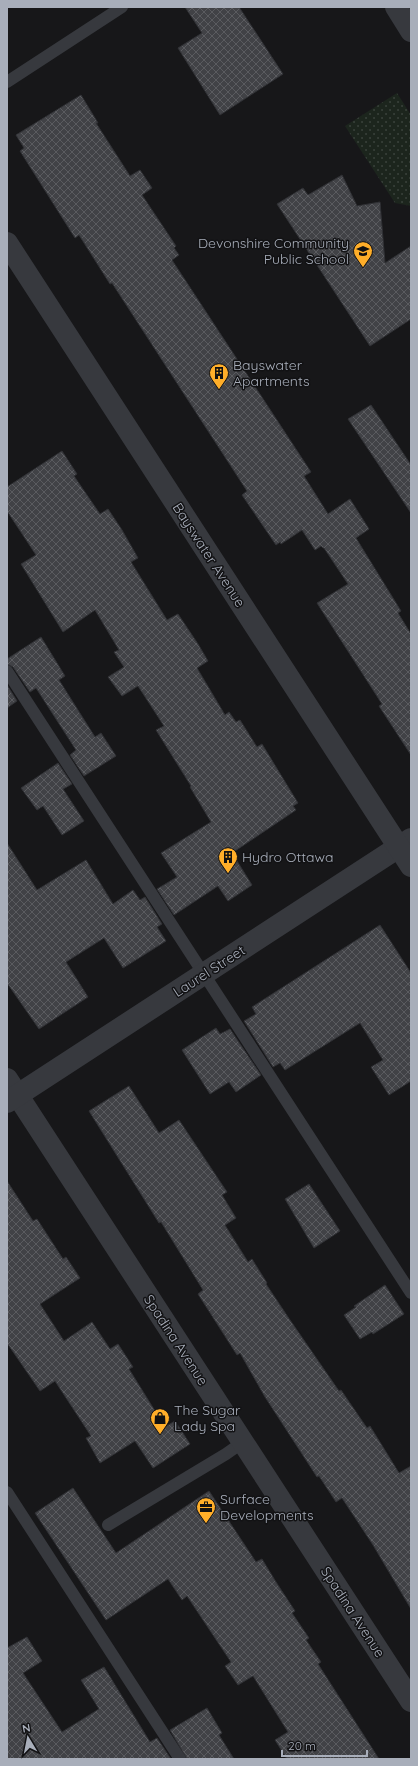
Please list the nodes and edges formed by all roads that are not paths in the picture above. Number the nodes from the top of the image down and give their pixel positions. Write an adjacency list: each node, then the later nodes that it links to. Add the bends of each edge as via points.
1 (122, 7): 4 (lane)
2 (396, 7): 3 (street)
3 (411, 31)
4 (7, 82)
5 (7, 243): 7 (street, Bayswater Avenue)
6 (7, 671): 9 (lane)
7 (405, 843): 8 (street, Bayswater Avenue); 9 (street, Laurel Street)
8 (411, 866)
9 (204, 974): 10 (street, Laurel Street); 11 (lane)
10 (10, 1092): 12 (street, Spadina Avenue)
11 (411, 1293)
12 (243, 1442): 14 (lane); 15 (street, Spadina Avenue)
13 (7, 1492): 16 (lane)
14 (108, 1525)
15 (411, 1702)
16 (180, 1759)

